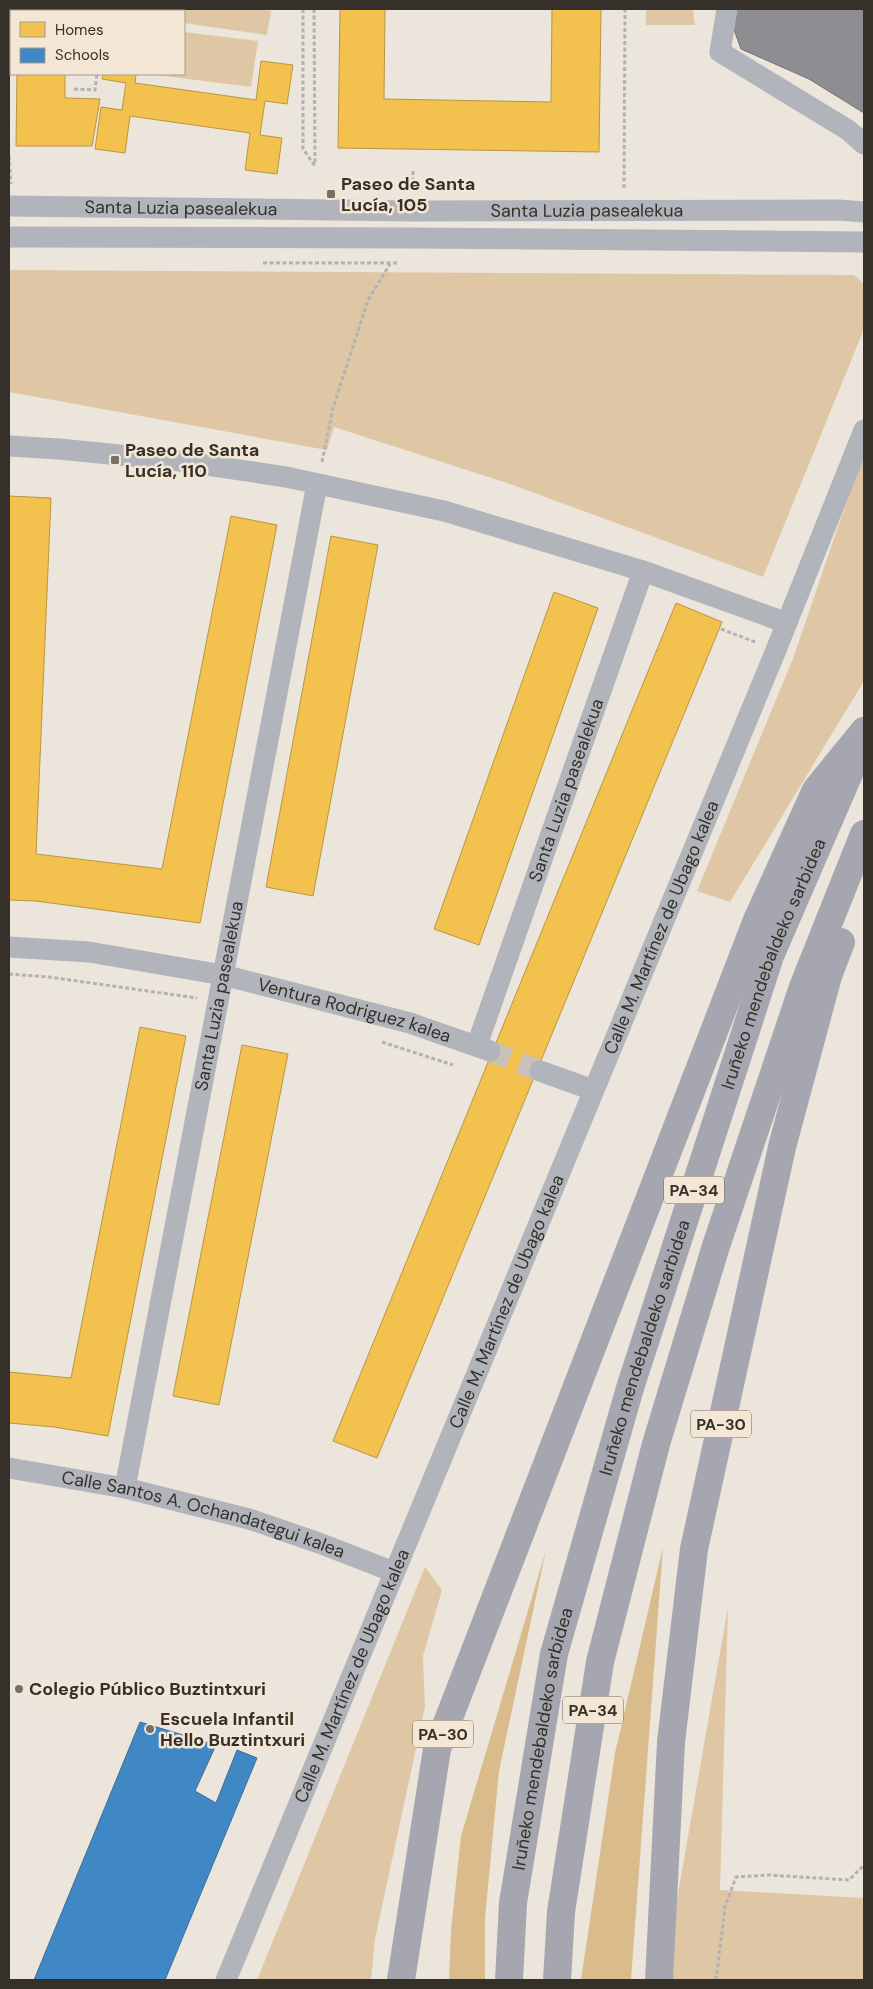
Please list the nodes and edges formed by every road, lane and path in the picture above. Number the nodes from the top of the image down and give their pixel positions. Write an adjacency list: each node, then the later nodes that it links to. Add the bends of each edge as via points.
1 (304, 9): 2 (path, via 303,149 315,166)
2 (314, 9)
3 (625, 9): 9 (path)
4 (727, 9): 7 (street, via 720,52 848,130)
5 (97, 75): 6 (path, via 95,90)
6 (74, 89)
7 (864, 144)
8 (9, 206): 9 (street, Santa Luzia pasealekua)
9 (624, 211): 10 (street, Santa Luzia pasealekua)
10 (864, 212)
11 (9, 237): 12 (street, Santa Luzia pasealekua)
12 (864, 242)
13 (393, 259): 16 (path, via 368,300 333,408)
14 (864, 430): 18 (street, Calle M. Martínez de Ubago kalea)
15 (9, 446): 16 (street, via 180,461)
16 (317, 484): 17 (street, via 444,511); 27 (street, Santa Luzia pasealekua)
17 (643, 570): 18 (street); 30 (street, Santa Luzia pasealekua)
18 (787, 623): 33 (street, Calle M. Martínez de Ubago kalea)
19 (721, 629): 20 (path)
20 (756, 642)
21 (864, 731): 36 (highway, PA-30, via 816,790 757,920)
22 (864, 738): 42 (highway, Iruñeko mendebaldeko sarbidea / PA-34, via 770,956 630,1388 554,1654 513,1903)
23 (864, 834): 43 (highway, Iruñeko mendebaldeko sarbidea / PA-34, via 803,987 716,1246 656,1444 600,1662 560,1912)
24 (864, 883): 44 (highway, PA-30, via 828,976 782,1147 694,1549 671,1742)
25 (9, 947): 27 (street, Ventura Rodriguez kalea, via 89,952)
26 (9, 974): 28 (path, via 116,985)
27 (223, 976): 28 (street, Santa Luzia pasealekua); 30 (street, Ventura Rodriguez kalea, via 410,1022)
28 (218, 1001): 35 (street, Santa Luzia pasealekua)
29 (380, 1041): 31 (path, Ventura Rodriguez kalea)
30 (484, 1048)
31 (454, 1065)
32 (540, 1071): 33 (street)
33 (593, 1090): 37 (street, Calle M. Martínez de Ubago kalea)
34 (9, 1468): 35 (street, Calle Santos A. Ochandategui kalea)
35 (125, 1488): 37 (street, Calle Santos A. Ochandategui kalea, via 249,1519)
36 (533, 1501): 40 (highway, PA-30, via 437,1749); 41 (highway, PA-30, via 464,1718 431,1848)
37 (394, 1572): 39 (street, Calle M. Martínez de Ubago kalea)
38 (864, 1865): 45 (path, via 849,1880 769,1875 736,1877 725,1907)
39 (226, 1980)
40 (401, 1980)
41 (418, 1980)
42 (509, 1980)
43 (557, 1980)
44 (659, 1980)
45 (716, 1980)

